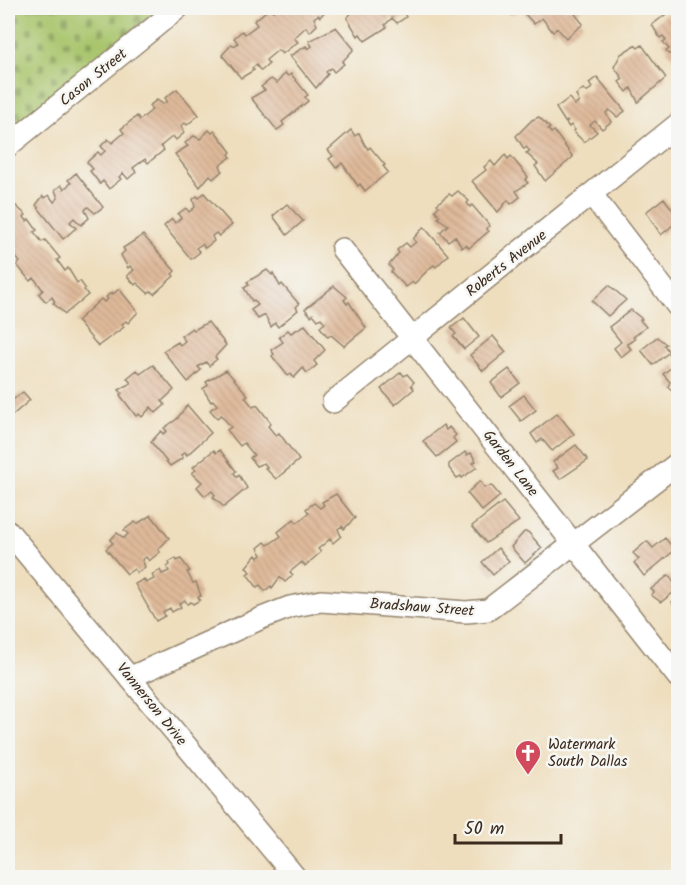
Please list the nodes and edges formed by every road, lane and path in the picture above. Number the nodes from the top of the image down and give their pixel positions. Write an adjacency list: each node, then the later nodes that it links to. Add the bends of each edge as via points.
1 (178, 8): 3 (street, Cason Street)
2 (678, 124): 4 (street, Roberts Avenue)
3 (8, 146)
4 (592, 195): 6 (street); 7 (street, Roberts Avenue)
5 (342, 249): 7 (street, Garden Lane)
6 (678, 307)
7 (413, 337): 8 (street, Roberts Avenue); 11 (street, Garden Lane)
8 (333, 402)
9 (678, 463): 11 (street, Bradshaw Street)
10 (8, 531): 12 (street, Vannerson Drive)
11 (574, 543): 12 (street, Bradshaw Street, via 488,610 447,611 321,601 262,618); 13 (street, Garden Lane)
12 (131, 677): 14 (street, Vannerson Drive)
13 (678, 677)
14 (296, 878)

